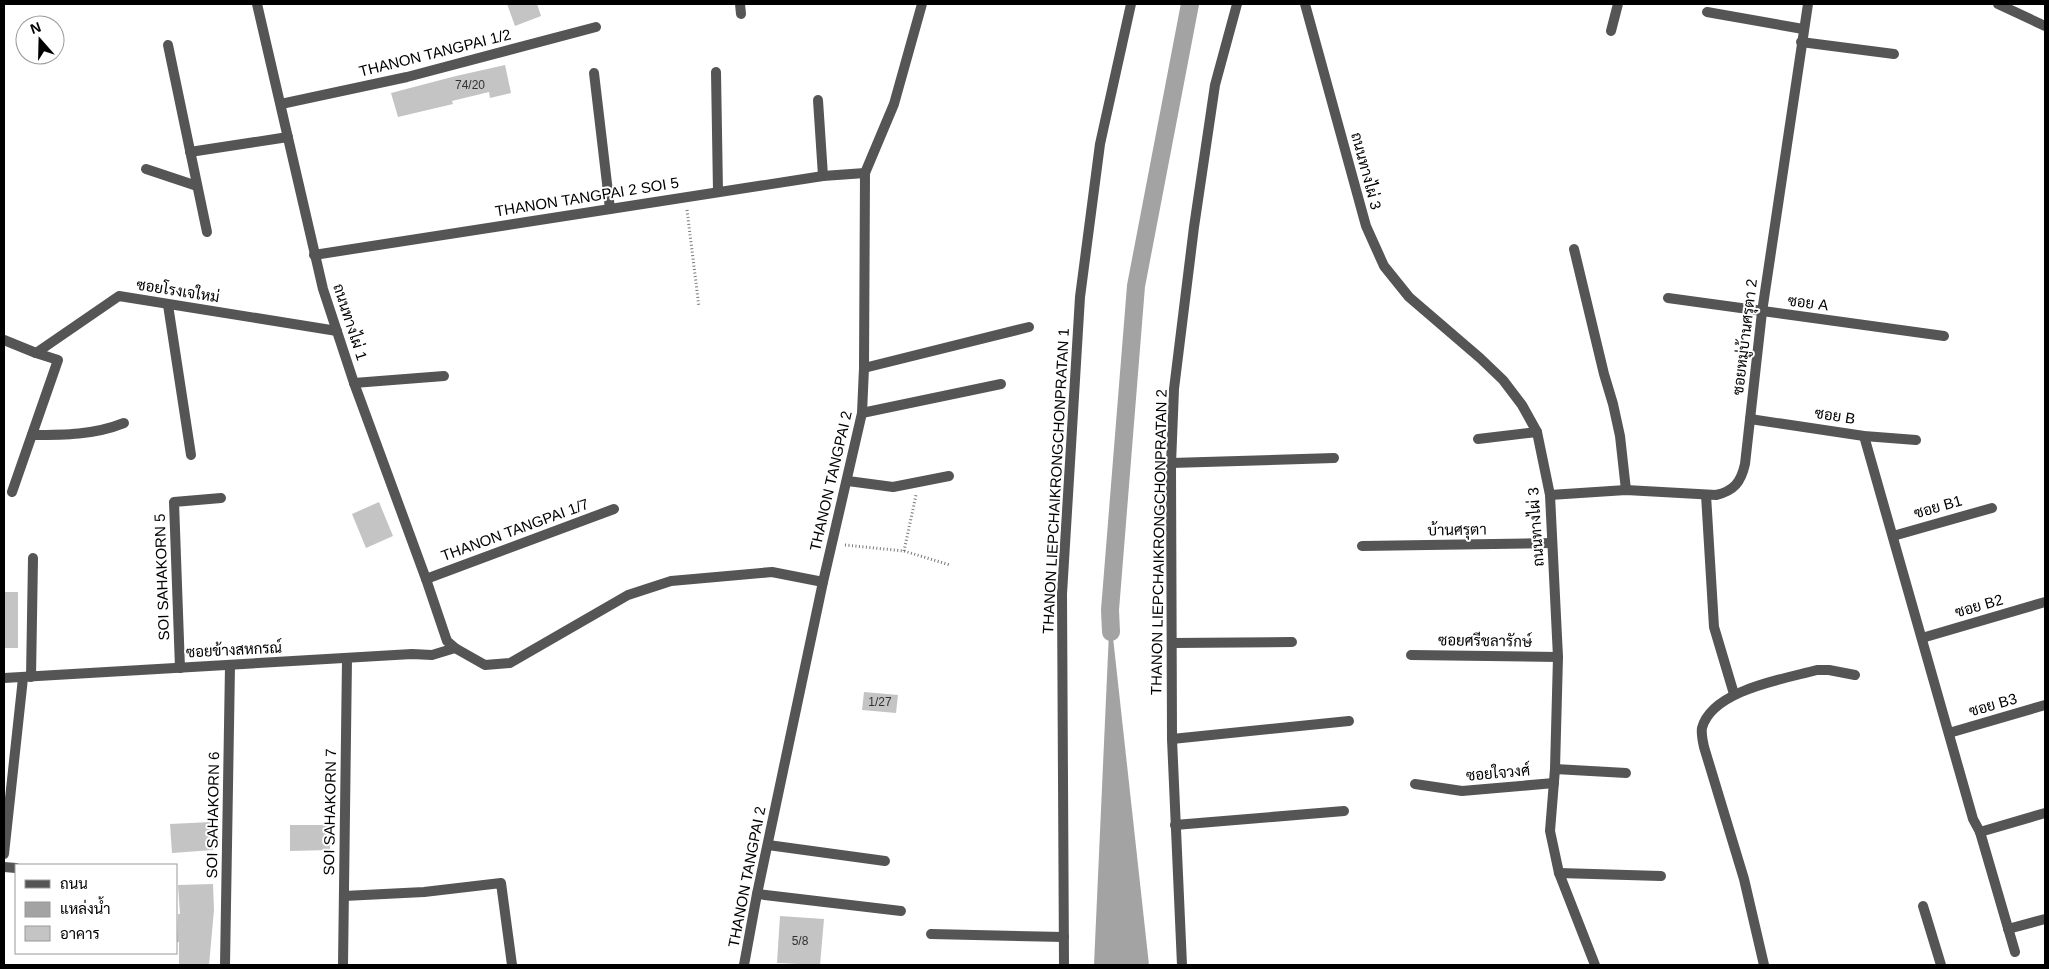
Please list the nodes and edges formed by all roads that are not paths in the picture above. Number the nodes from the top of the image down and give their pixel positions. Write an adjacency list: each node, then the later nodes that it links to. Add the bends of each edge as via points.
1 (257, 4): 20 (street, ถนนทางไผ่ 1)
2 (922, 4): 24 (street, THANON TANGPAI 2, via 894,104)
3 (1131, 4): 108 (street, THANON LIEPCHAIKRONGCHONPRATAN 1, via 1100,144 1080,298 1062,594)
4 (1238, 4): 54 (street, THANON LIEPCHAIKRONGCHONPRATAN 2, via 1215,85 1194,226 1174,389)
5 (1305, 4): 47 (street, ถนนทางไผ่ 3, via 1366,226 1384,266 1409,297 1503,380)
6 (1618, 4): 13 (street)
7 (1808, 4): 12 (street, ซอยหมู่บ้านศรุตา 2)
8 (1998, 4): 10 (street)
9 (1707, 12): 12 (street)
10 (2045, 26)
11 (596, 27): 20 (street, THANON TANGPAI 1/2, via 407,77)
12 (1803, 29): 14 (street, ซอยหมู่บ้านศรุตา 2)
13 (1611, 31)
14 (1801, 42): 16 (street); 34 (street, ซอยหมู่บ้านศรุตา 2)
15 (168, 45): 22 (street)
16 (1894, 54)
17 (716, 72): 27 (street)
18 (594, 73): 28 (street)
19 (818, 100): 25 (street)
20 (281, 104): 21 (street, ถนนทางไผ่ 1)
21 (288, 137): 22 (street); 31 (street, ถนนทางไผ่ 1)
22 (190, 152): 26 (street)
23 (146, 168): 26 (street)
24 (865, 173): 25 (street, THANON TANGPAI 2 SOI 5); 40 (street, THANON TANGPAI 2)
25 (823, 176): 27 (street, THANON TANGPAI 2 SOI 5)
26 (198, 186): 29 (street)
27 (718, 192): 28 (street, THANON TANGPAI 2 SOI 5)
28 (610, 209): 31 (street, THANON TANGPAI 2 SOI 5)
29 (207, 232)
30 (1574, 249): 57 (street, via 1620,436)
31 (314, 255): 36 (street, ถนนทางไผ่ 1)
32 (1668, 298): 34 (street, ซอย A)
33 (168, 305): 36 (street, ซอยโรงเจใหม่); 39 (street, ซอยโรงเจใหม่, via 119,296); 52 (street)
34 (1762, 312): 37 (street, ซอย A); 45 (street, ซอยหมู่บ้านศรุตา 2)
35 (1029, 327): 40 (street)
36 (337, 331): 42 (street, ถนนทางไผ่ 1)
37 (1944, 336)
38 (4, 340): 39 (street)
39 (36, 353): 48 (street, via 58,360)
40 (864, 368): 44 (street, THANON TANGPAI 2)
41 (444, 376): 42 (street)
42 (354, 383): 68 (street, ถนนทางไผ่ 1)
43 (1001, 384): 44 (street)
44 (862, 413): 56 (street, THANON TANGPAI 2)
45 (1750, 419): 49 (street, ซอย B); 60 (street, ซอยหมู่บ้านศรุตา 2, via 1740,482 1726,493)
46 (124, 423): 48 (street, via 109,430 86,434)
47 (1537, 432): 50 (street); 59 (street, ถนนทางไผ่ 3)
48 (32, 435): 58 (street)
49 (1864, 436): 51 (street, ซอย B); 64 (street)
50 (1478, 439)
51 (1916, 440)
52 (191, 455)
53 (1334, 458): 54 (street)
54 (1171, 463): 73 (street, THANON LIEPCHAIKRONGCHONPRATAN 2)
55 (949, 476): 56 (street, via 893,486)
56 (848, 480): 69 (street, THANON TANGPAI 2)
57 (1626, 490): 59 (street, ซอยหมู่บ้านศรุตา 2); 60 (street, ซอยหมู่บ้านศรุตา 2)
58 (12, 492)
59 (1550, 495): 65 (street, ถนนทางไผ่ 3)
60 (1706, 495): 83 (street, via 1714,627)
61 (221, 498): 79 (street, SOI SAHAKORN 5, via 174,502)
62 (1992, 508): 64 (street, ซอย B1)
63 (614, 509): 68 (street, THANON TANGPAI 1/7)
64 (1893, 536): 71 (street)
65 (1552, 543): 66 (street, บ้านศรุตา); 76 (street, ถนนทางไผ่ 3)
66 (1362, 546)
67 (33, 558): 82 (street)
68 (426, 579): 74 (street, ถนนทางไผ่ 1, via 447,640)
69 (823, 582): 74 (street, via 772,572 671,581 628,595 510,663 484,665); 96 (street, THANON TANGPAI 2)
70 (2045, 602): 71 (street, ซอย B2)
71 (1922, 638): 86 (street)
72 (1292, 642): 73 (street)
73 (1172, 643): 87 (street, THANON LIEPCHAIKRONGCHONPRATAN 2)
74 (455, 648): 77 (street, ซอยข้างสหกรณ์, via 432,655)
75 (1412, 655): 76 (street, ซอยศรีชลารักษ์)
76 (1558, 657): 88 (street, ถนนทางไผ่ 3)
77 (346, 659): 78 (street, ซอยข้างสหกรณ์); 102 (street, SOI SAHAKORN 7)
78 (230, 666): 79 (street, ซอยข้างสหกรณ์); 110 (street, SOI SAHAKORN 6)
79 (180, 668): 82 (street, ซอยข้างสหกรณ์)
80 (1855, 676): 83 (street, via 1817,670)
81 (4, 678): 82 (street, ซอยข้างสหกรณ์)
82 (27, 678): 97 (street)
83 (1734, 694): 117 (street, via 1708,714 1701,730 1744,879)
84 (2045, 706): 86 (street, ซอย B3)
85 (1348, 721): 87 (street)
86 (1949, 733): 95 (street, via 1973,820)
87 (1172, 738): 94 (street, THANON LIEPCHAIKRONGCHONPRATAN 2)
88 (1556, 769): 89 (street); 90 (street, ถนนทางไผ่ 3)
89 (1626, 773)
90 (1554, 783): 91 (street, ซอยใจวงศ์, via 1462,791); 99 (street, ถนนทางไผ่ 3, via 1550,831)
91 (1415, 784)
92 (1344, 811): 94 (street)
93 (2045, 812): 95 (street)
94 (1176, 825): 115 (street, THANON LIEPCHAIKRONGCHONPRATAN 2)
95 (1980, 832): 106 (street)
96 (768, 845): 98 (street); 101 (street, THANON TANGPAI 2)
97 (4, 854)
98 (885, 861)
99 (1559, 873): 100 (street); 116 (street, ถนนทางไผ่ 3)
100 (1661, 876)
101 (757, 894): 104 (street); 113 (street, THANON TANGPAI 2)
102 (344, 896): 111 (street, SOI SAHAKORN 7); 112 (street, via 424,892 501,883)
103 (1922, 906): 118 (street)
104 (901, 911)
105 (2045, 919): 106 (street)
106 (2008, 929): 109 (street)
107 (931, 934): 108 (street)
108 (1064, 937): 114 (street, THANON LIEPCHAIKRONGCHONPRATAN 1)
109 (2015, 952)
110 (225, 965)
111 (343, 965)
112 (512, 965)
113 (744, 965)
114 (1064, 965)
115 (1182, 965)
116 (1595, 965)
117 (1764, 965)
118 (1941, 965)

